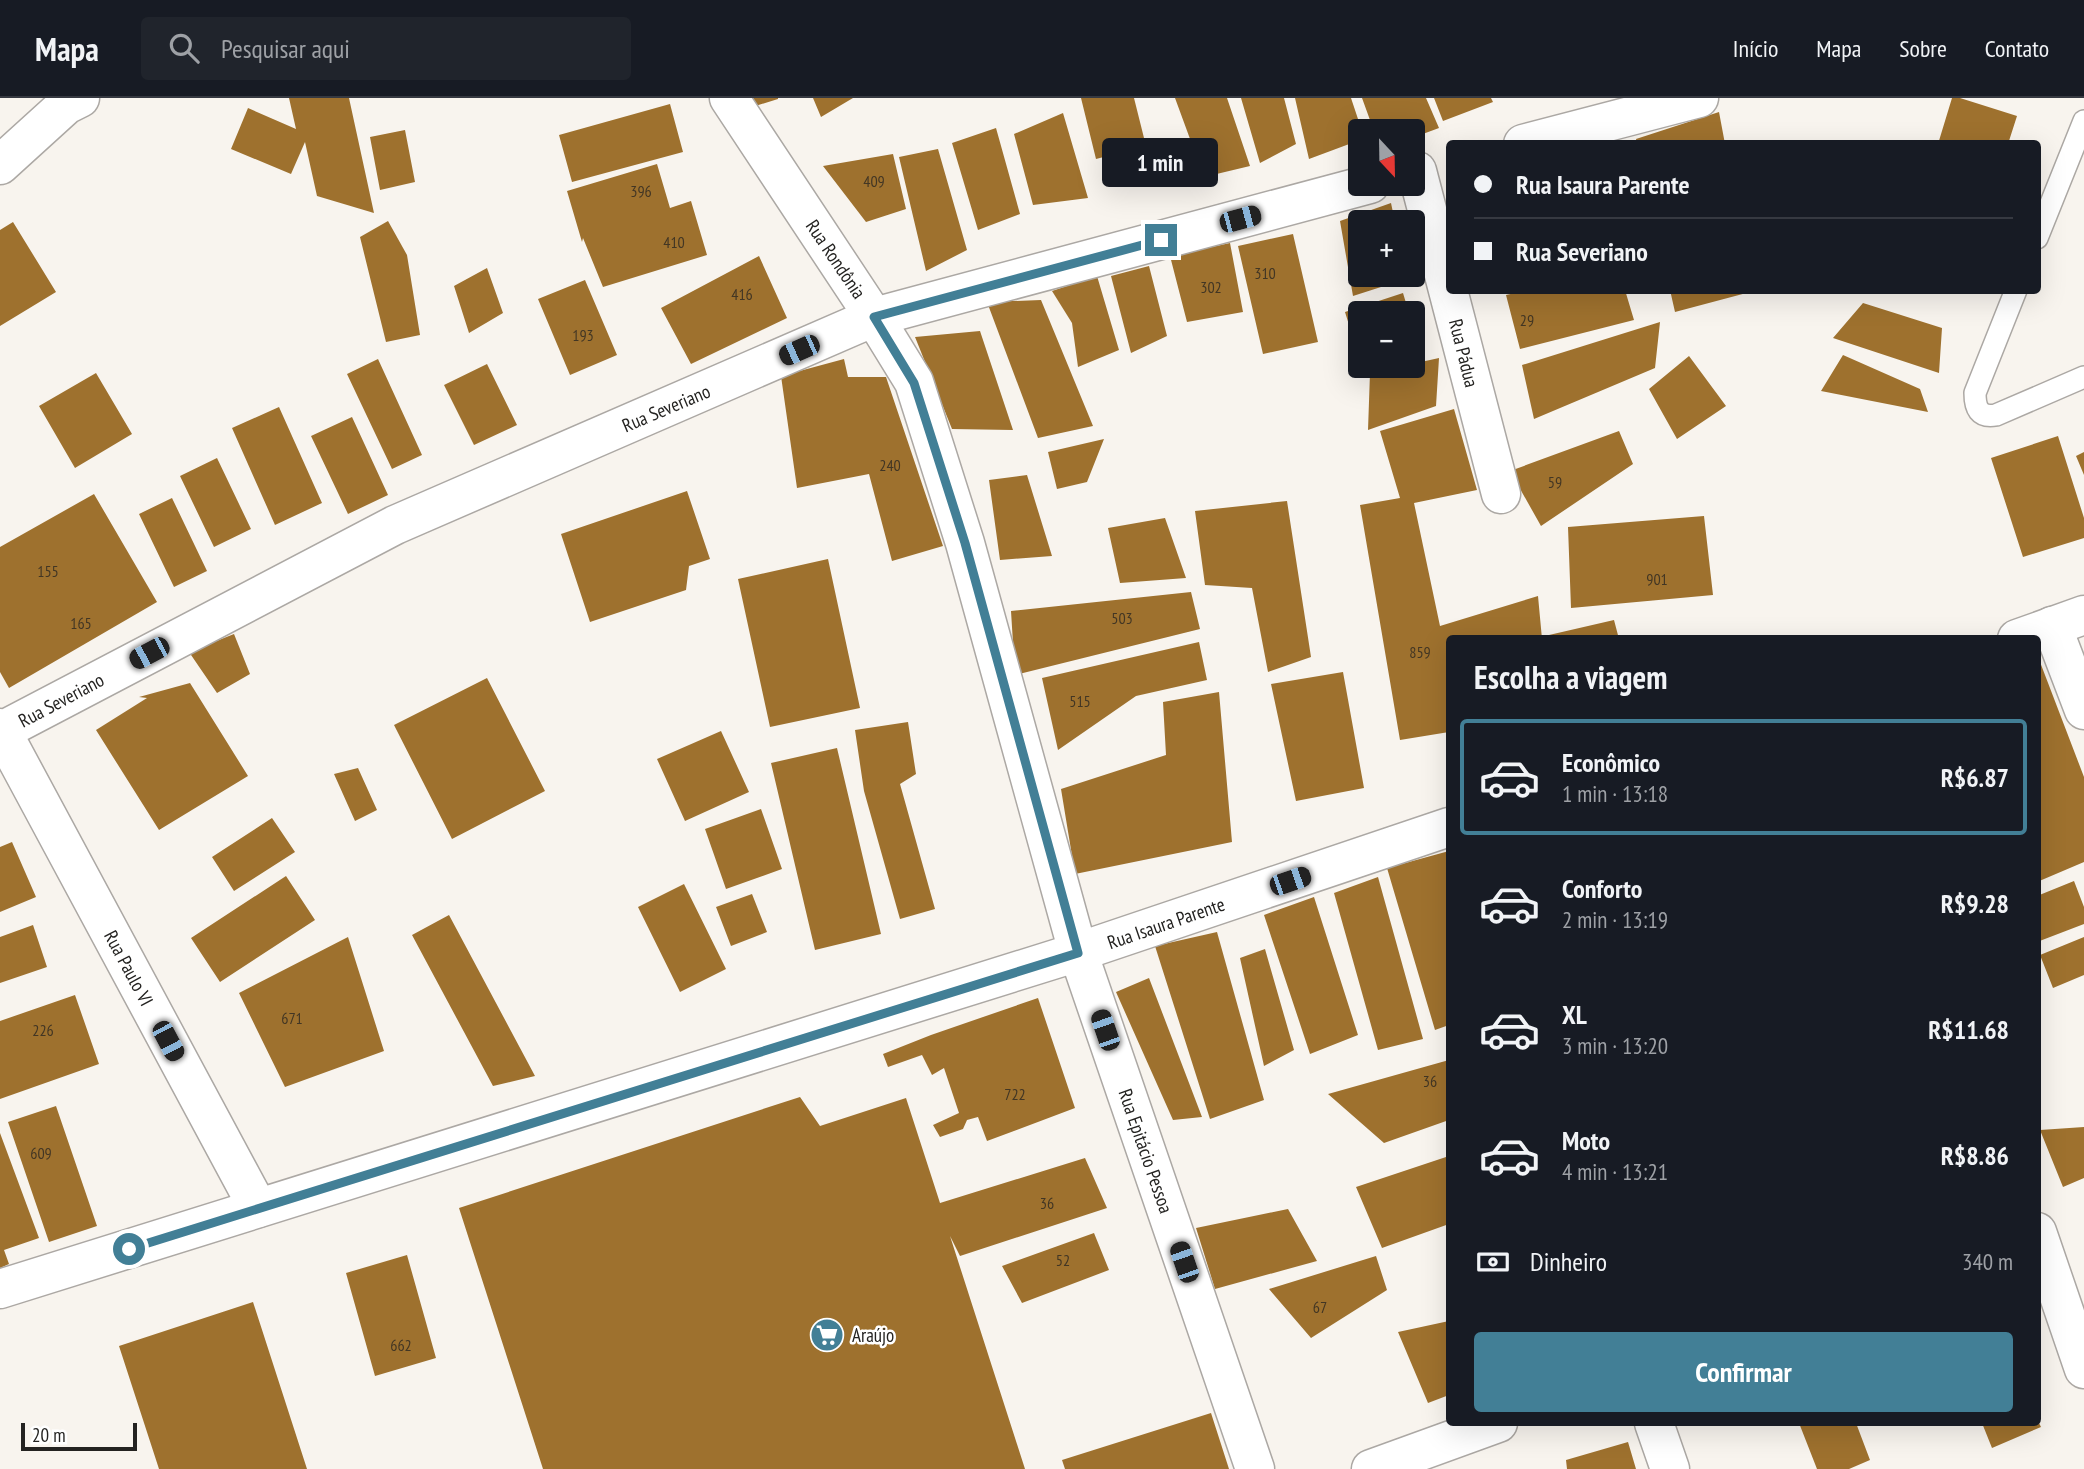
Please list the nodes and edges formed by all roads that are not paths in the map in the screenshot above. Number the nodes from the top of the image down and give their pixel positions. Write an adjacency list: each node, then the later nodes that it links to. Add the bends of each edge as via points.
1 (80, 98): 6 (street, via 66,105)
2 (729, 98): 13 (street, Rua Rondônia)
3 (1699, 98): 5 (street)
4 (2084, 121): 9 (lane)
5 (1538, 140)
6 (0, 165)
7 (1426, 169): 10 (street, Rua Pádua)
8 (1348, 190): 13 (street, Rua Severiano)
9 (2041, 228)
10 (1446, 256)
11 (1455, 294): 15 (street, Rua Pádua)
12 (2014, 294): 14 (lane, via 1975,393 1978,412 1996,415)
13 (874, 317): 18 (street, Rua Severiano, via 395,525); 20 (street, Rua Rondônia, via 914,383 965,543)
14 (2084, 377)
15 (1501, 494)
16 (2051, 627): 17 (street)
17 (2084, 710)
18 (0, 730): 21 (street, Rua Paulo VI)
19 (1446, 828): 20 (street, Rua Isaura Parente)
20 (1078, 953): 21 (street, Rua Isaura Parente); 27 (street, Rua Epitácio Pessoa)
21 (258, 1208): 23 (street, Rua Isaura Parente)
22 (2041, 1250): 24 (street)
23 (0, 1289)
24 (2084, 1369)
25 (1490, 1426): 28 (street)
26 (1655, 1426): 29 (street)
27 (1255, 1469)
28 (1371, 1469)
29 (1670, 1469)

